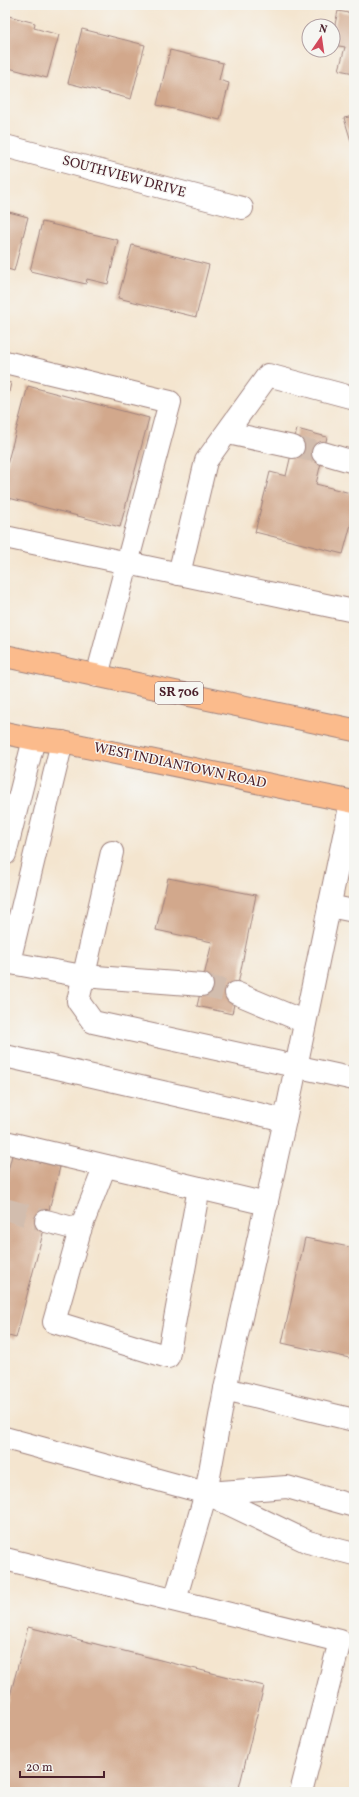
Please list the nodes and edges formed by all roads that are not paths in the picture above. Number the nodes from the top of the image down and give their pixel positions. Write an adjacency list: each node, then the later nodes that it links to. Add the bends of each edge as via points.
1 (5, 146): 2 (street, SOUTHVIEW DRIVE)
2 (242, 208)
3 (5, 362): 10 (street, via 170,402)
4 (354, 398): 5 (street, via 268,375)
5 (228, 433): 6 (street); 11 (street, via 206,461)
6 (293, 447)
7 (323, 453): 8 (street)
8 (354, 462)
9 (5, 537): 10 (street)
10 (127, 563): 11 (street); 14 (street)
11 (179, 574): 12 (street)
12 (354, 611)
13 (5, 656): 14 (main road, SR 706)
14 (97, 676): 15 (main road, SR 706)
15 (354, 730)
16 (5, 733): 17 (main road, WEST INDIANTOWN ROAD)
17 (34, 739): 18 (main road, WEST INDIANTOWN ROAD); 20 (street)
18 (62, 742): 19 (main road, WEST INDIANTOWN ROAD); 25 (street)
19 (352, 802): 23 (street)
20 (10, 808): 22 (street)
21 (112, 852): 26 (street)
22 (5, 854)
23 (329, 906): 24 (street); 29 (street)
24 (354, 911)
25 (7, 962): 26 (street)
26 (83, 976): 27 (street); 31 (street, via 78,1001 93,1022)
27 (202, 985)
28 (236, 993): 29 (street)
29 (305, 1022): 31 (street)
30 (5, 1056): 33 (street)
31 (296, 1066): 32 (street); 33 (street)
32 (354, 1079)
33 (285, 1120): 37 (street)
34 (5, 1142): 35 (street)
35 (105, 1166): 36 (street); 39 (street)
36 (199, 1188): 37 (street); 39 (street, via 168,1357 54,1322)
37 (267, 1204): 40 (street)
38 (46, 1221): 39 (street)
39 (80, 1230)
40 (225, 1389): 41 (street); 43 (street)
41 (354, 1420)
42 (5, 1438): 43 (street)
43 (206, 1493): 44 (street, via 287,1487); 45 (street, via 308,1542); 47 (street)
44 (354, 1506)
45 (354, 1554)
46 (5, 1559): 47 (street)
47 (175, 1600): 48 (street, via 340,1641)
48 (300, 1792)

